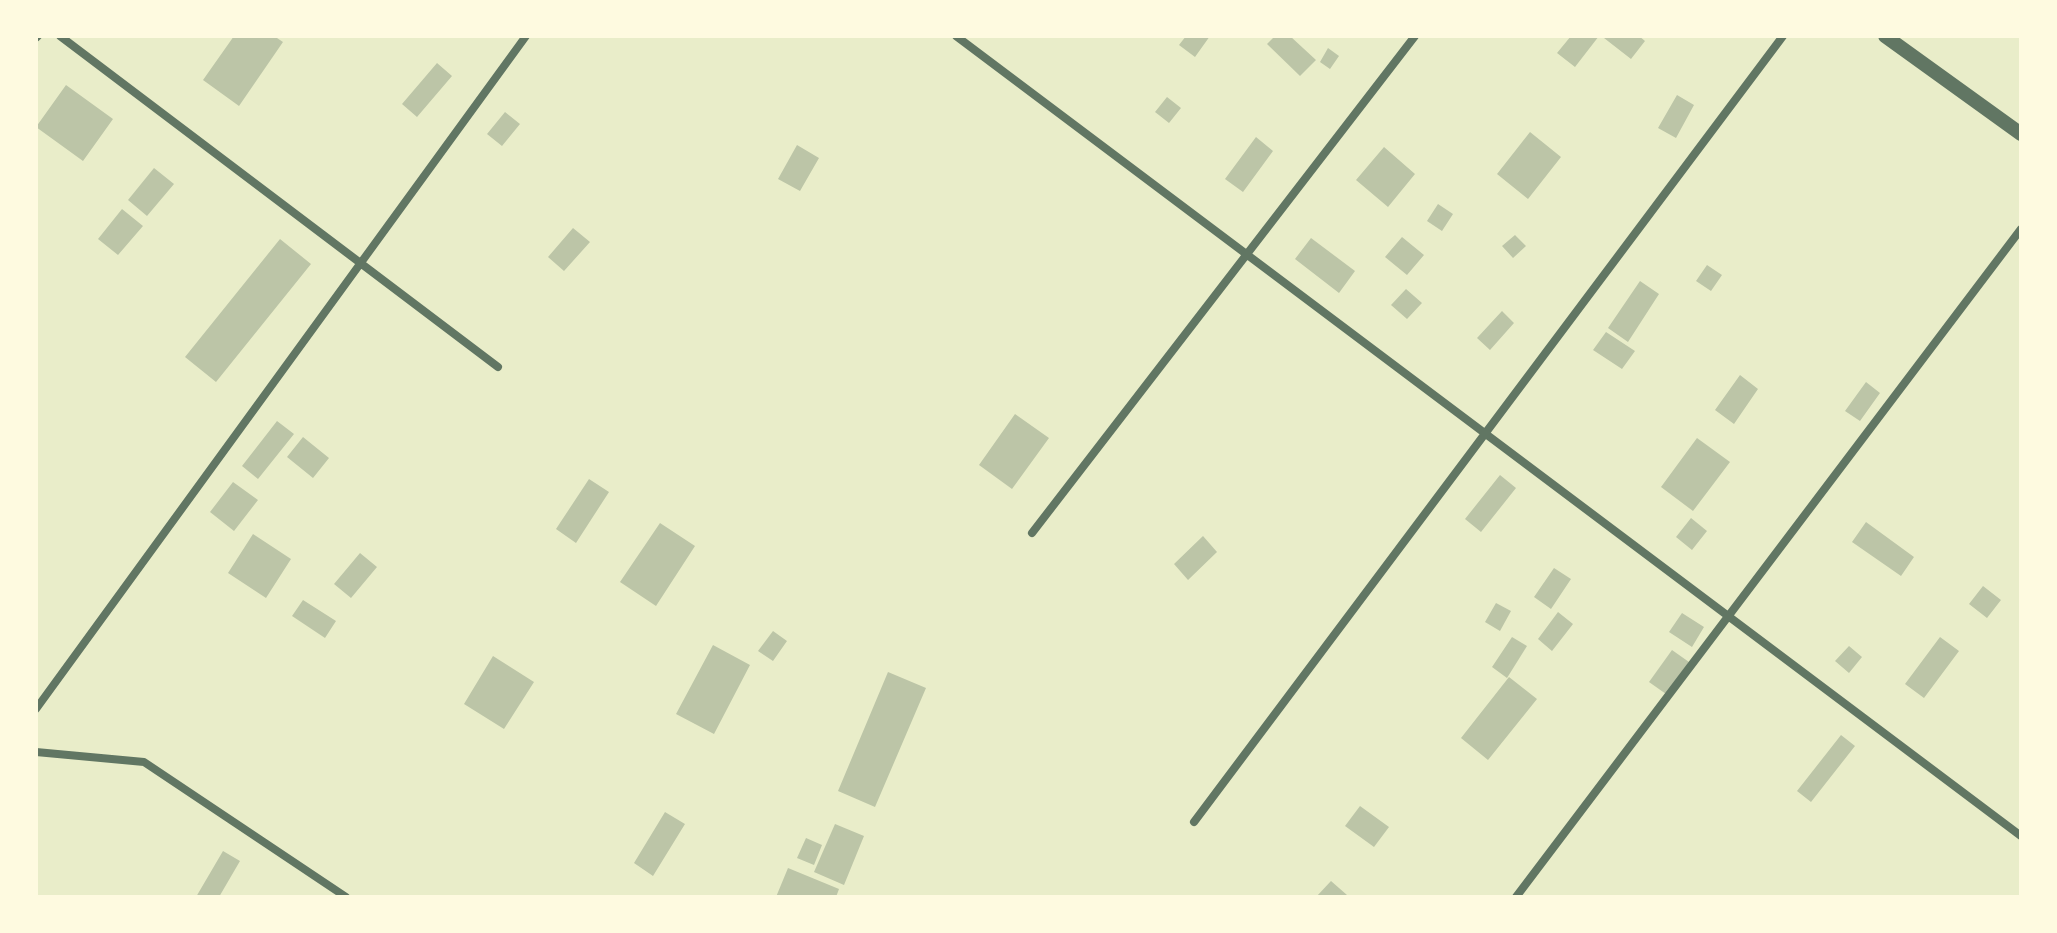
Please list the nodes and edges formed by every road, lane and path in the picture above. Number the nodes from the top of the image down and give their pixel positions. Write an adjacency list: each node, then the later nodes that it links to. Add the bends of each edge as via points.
1 (60, 36): 10 (street)
2 (526, 36): 10 (street)
3 (956, 36): 9 (street)
4 (1415, 36): 9 (street)
5 (1783, 36): 12 (street)
6 (1885, 36): 7 (street)
7 (2021, 134)
8 (2021, 229): 14 (street)
9 (1247, 254): 12 (street); 13 (street)
10 (361, 263): 11 (street); 15 (street)
11 (498, 367)
12 (1486, 434): 14 (street); 17 (street)
13 (1032, 533)
14 (1729, 617): 18 (street); 20 (street)
15 (36, 709)
16 (36, 752): 19 (street, via 144,762)
17 (1194, 822)
18 (2021, 836)
19 (346, 897)
20 (1516, 897)

